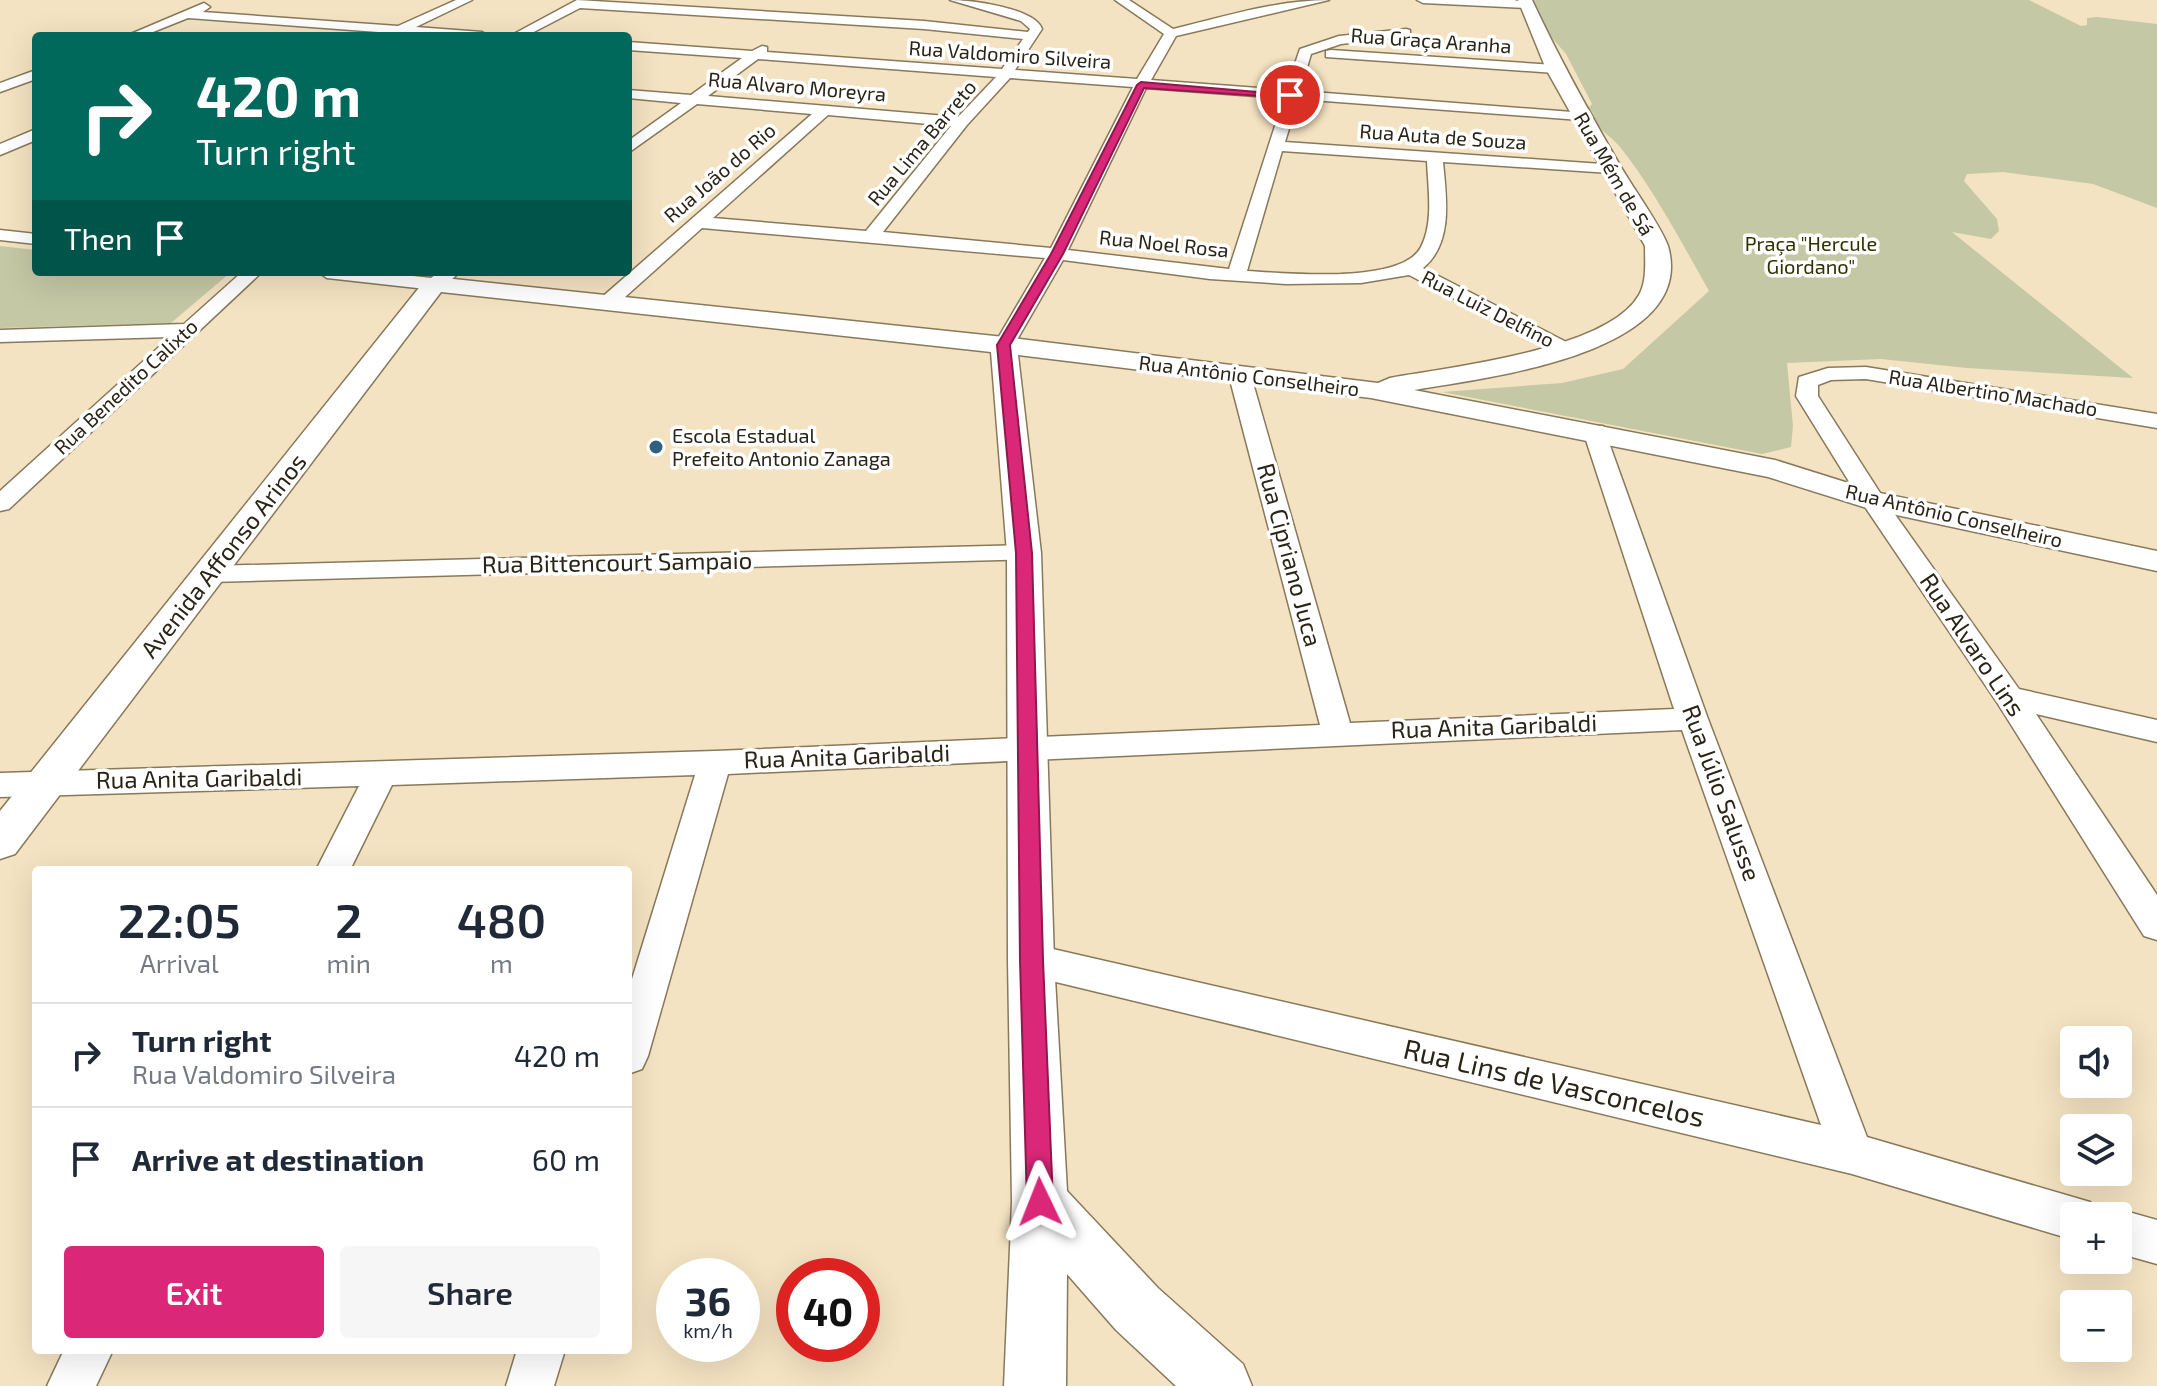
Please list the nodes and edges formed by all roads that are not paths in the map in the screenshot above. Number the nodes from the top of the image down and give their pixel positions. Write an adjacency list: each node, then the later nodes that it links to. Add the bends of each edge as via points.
1 (222, 0): 12 (street)
2 (466, 0): 16 (street)
3 (705, 0): 11 (street)
4 (832, 0): 13 (street)
5 (954, 0): 14 (street); 22 (street, via 1025,18 1036,29)
6 (1121, 0): 21 (street)
7 (1323, 0): 21 (street)
8 (1423, 0): 10 (street)
9 (582, 2): 11 (street); 20 (street)
10 (1525, 2): 28 (street, Rua Mém de Sá)
11 (688, 10): 13 (street)
12 (188, 14): 16 (street); 17 (street)
13 (806, 19): 14 (street); 15 (street)
14 (924, 25): 22 (street)
15 (793, 28)
16 (399, 30): 18 (street); 19 (street)
17 (142, 32)
18 (395, 32)
19 (427, 32)
20 (524, 32)
21 (1171, 33): 31 (street)
22 (1031, 36): 29 (street, Rua Lima Barreto)
23 (632, 46): 26 (street, Rua Valdomiro Silveira)
24 (768, 46): 26 (street)
25 (1305, 52): 27 (street, Rua Graça Aranha); 27 (street, via 1406,27); 34 (street)
26 (756, 55): 29 (street, Rua Valdomiro Silveira); 35 (street)
27 (1417, 60): 28 (street, Rua Graça Aranha)
28 (1555, 69): 37 (street, Rua Mém de Sá)
29 (1005, 75): 31 (street, Rua Valdomiro Silveira); 38 (street, Rua Lima Barreto)
30 (32, 76): 32 (street)
31 (1141, 85): 34 (street, Rua Valdomiro Silveira); 50 (street)
32 (0, 88)
33 (632, 94): 35 (street, Rua Alvaro Moreyra)
34 (1290, 95): 37 (street, Rua Valdomiro Silveira); 41 (street)
35 (698, 98): 36 (street, Rua Alvaro Moreyra); 40 (street)
36 (825, 110): 38 (street, Rua Alvaro Moreyra); 46 (street, Rua João do Rio)
37 (1580, 116): 45 (street, Rua Mém de Sá)
38 (962, 122): 48 (street, Rua Lima Barreto)
39 (32, 136): 42 (street)
40 (632, 145)
41 (1274, 146): 43 (street, Rua Auta de Souza); 52 (street)
42 (0, 153): 44 (street)
43 (1435, 157): 45 (street, Rua Auta de Souza); 51 (street, via 1437,224 1424,257)
44 (24, 158)
45 (1610, 168): 60 (street, Rua Mém de Sá, via 1656,246 1658,273 1648,301 1616,330)
46 (696, 222): 48 (street, Rua Noel Rosa); 56 (street, Rua João do Rio)
47 (0, 235): 49 (street)
48 (870, 237): 50 (street, Rua Noel Rosa)
49 (32, 239)
50 (1057, 254): 52 (street, Rua Noel Rosa); 59 (street)
51 (1410, 268): 52 (street, Rua Noel Rosa, via 1385,275 1298,281); 60 (street, Rua Luiz Delfino)
52 (1237, 274)
53 (248, 276): 57 (street, Rua Benedito Calixto)
54 (404, 276): 55 (street, Rua Antônio Conselheiro)
55 (443, 278): 56 (street, Rua Antônio Conselheiro); 70 (street, Avenida Affonso Arinos)
56 (608, 302): 59 (street, Rua Antônio Conselheiro)
57 (186, 330): 58 (street); 67 (street, Rua Benedito Calixto)
58 (0, 336)
59 (1004, 345): 62 (street, Rua Antônio Conselheiro); 68 (street)
60 (1567, 350): 63 (street, Rua Mém de Sá)
61 (1828, 374): 64 (street, Rua Albertino Machado, via 1930,382); 66 (street, Rua Alvaro Lins, via 1807,382 1807,396)
62 (1240, 376): 63 (street, Rua Antônio Conselheiro); 74 (street, Rua Cipriano Juca)
63 (1371, 390): 65 (street, Rua Antônio Conselheiro)
64 (2157, 421)
65 (1595, 431): 66 (street, Rua Antônio Conselheiro, via 1775,469); 72 (street, Rua Júlio Salusse)
66 (1873, 501): 69 (street, Rua Antônio Conselheiro); 71 (street, Rua Alvaro Lins)
67 (0, 504)
68 (1024, 553): 70 (street, Rua Bittencourt Sampaio); 75 (street)
69 (2157, 561)
70 (211, 574): 78 (street, Avenida Affonso Arinos)
71 (2009, 697): 73 (street); 82 (street, Rua Alvaro Lins)
72 (1693, 719): 74 (street, Rua Anita Garibaldi); 85 (street, Rua Júlio Salusse)
73 (2157, 731)
74 (1338, 734): 75 (street, Rua Anita Garibaldi)
75 (1029, 750): 76 (street, Rua Anita Garibaldi); 83 (street)
76 (715, 763): 77 (street, Rua Anita Garibaldi); 84 (street)
77 (381, 775): 78 (street, Rua Anita Garibaldi); 81 (street)
78 (48, 783): 79 (street, Rua Anita Garibaldi); 80 (street, Avenida Affonso Arinos)
79 (0, 785)
80 (0, 842)
81 (335, 866)
82 (2157, 925)
83 (1031, 960): 85 (street, Rua Lins de Vasconcelos); 86 (street)
84 (632, 1043)
85 (1852, 1153): 87 (street, Rua Lins de Vasconcelos)
86 (1040, 1202): 94 (street); 95 (street, via 1137,1309)
87 (2060, 1214)
88 (2132, 1235): 89 (street)
89 (2157, 1242)
90 (87, 1354): 92 (street)
91 (540, 1354): 93 (street)
92 (71, 1386)
93 (530, 1386)
94 (1035, 1386)
95 (1221, 1386)

